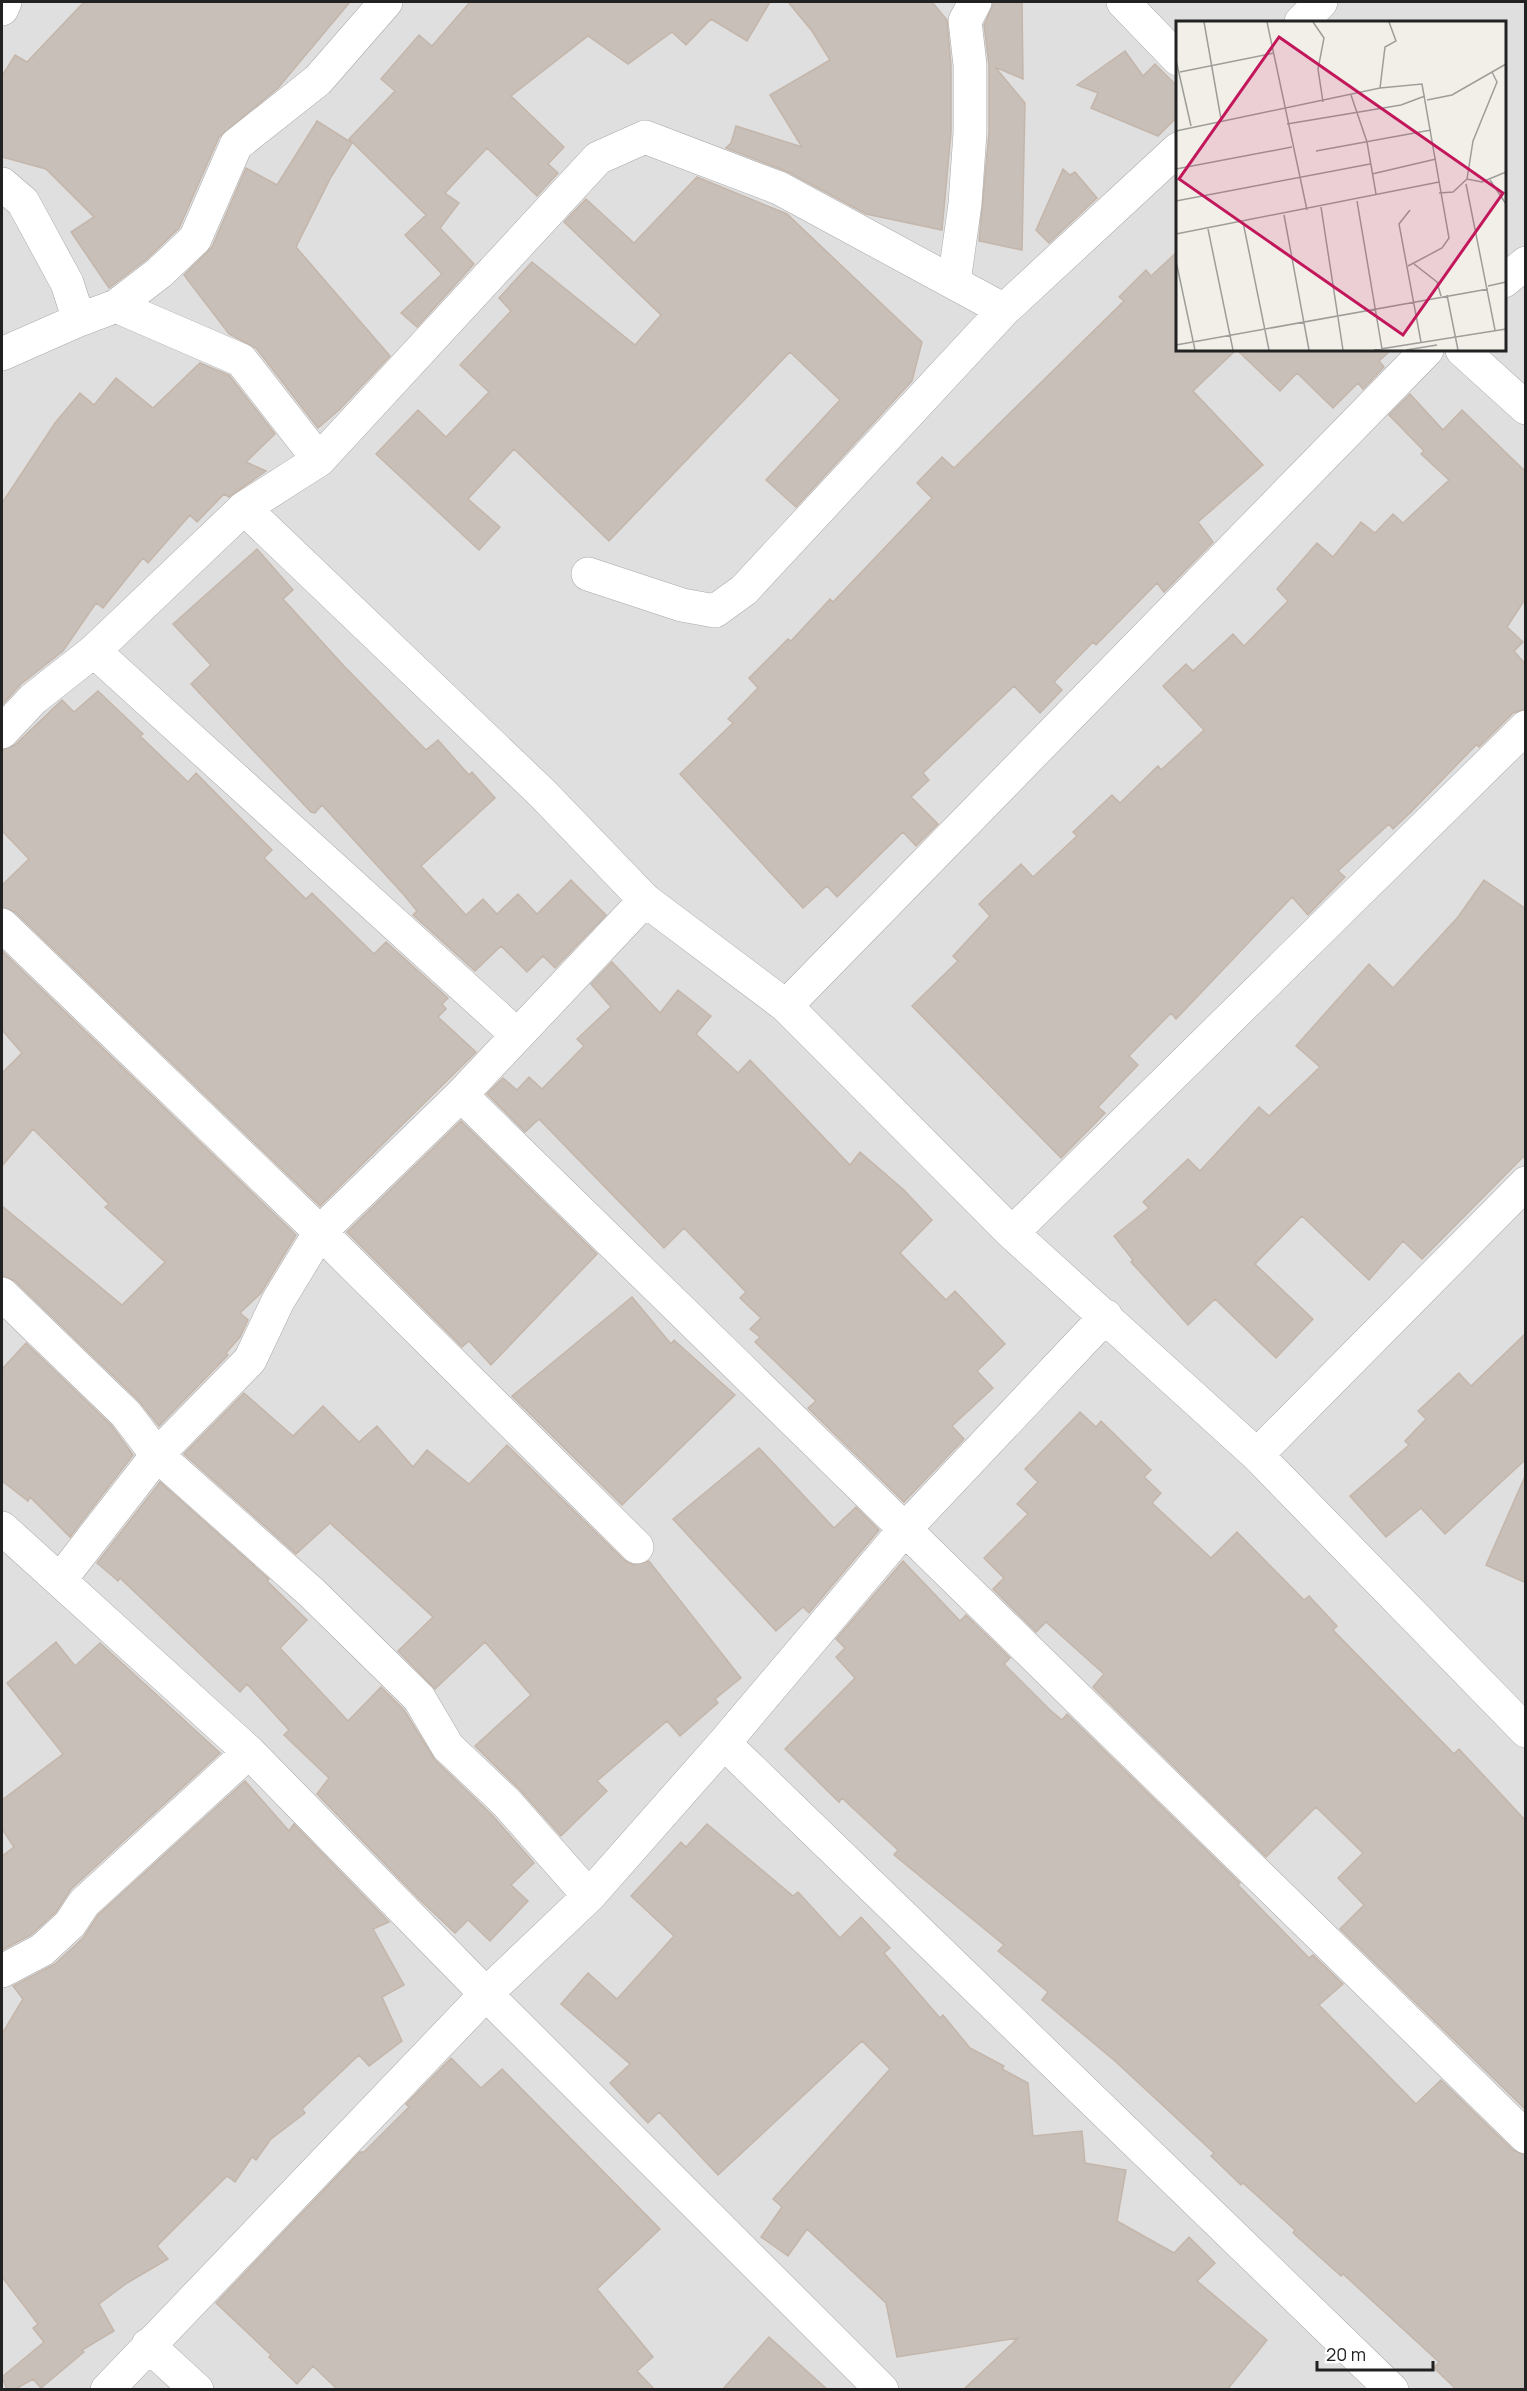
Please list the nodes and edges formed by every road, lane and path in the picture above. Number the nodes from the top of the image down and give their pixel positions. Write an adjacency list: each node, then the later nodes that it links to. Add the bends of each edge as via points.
1 (4, 2): 6 (street)
2 (386, 2): 14 (street, via 318,80 236,145 195,239)
3 (975, 2): 13 (street, via 965,21 970,64 970,133)
4 (1123, 2): 8 (street)
5 (1321, 2): 7 (street)
6 (2, 9)
7 (1302, 21)
8 (1176, 57)
9 (1176, 151): 15 (street)
10 (2, 184): 16 (street, via 23,202 67,283)
11 (1526, 263): 12 (street)
12 (1506, 279)
13 (954, 282): 15 (street); 21 (street, via 779,188 645,137 598,158)
14 (116, 306): 16 (street); 21 (street, via 241,360)
15 (1004, 310): 23 (street, via 744,590 715,611 682,605)
16 (80, 320): 19 (street)
17 (1426, 351): 29 (street)
18 (1463, 351): 20 (street)
19 (2, 354)
20 (1526, 408)
21 (319, 460): 22 (street)
22 (244, 508): 24 (street); 27 (street, via 543,794)
23 (588, 574)
24 (94, 651): 26 (street, via 33,699); 30 (street)
25 (1526, 727): 34 (street)
26 (2, 732)
27 (645, 900): 29 (street); 30 (street)
28 (2, 925): 33 (street)
29 (786, 1006): 34 (street)
30 (517, 1035): 31 (street)
31 (461, 1095): 33 (street); 40 (street)
32 (1526, 1183): 38 (street)
33 (320, 1232): 37 (street, via 278,1301 250,1360); 41 (street)
34 (1012, 1233): 36 (street)
35 (2, 1294): 37 (street, via 126,1414)
36 (1106, 1316): 38 (street); 40 (street)
37 (157, 1455): 42 (street); 46 (street, via 312,1593 419,1698 448,1747 506,1802)
38 (1257, 1455): 43 (street)
39 (2, 1528): 42 (street)
40 (904, 1530): 44 (street); 49 (street)
41 (637, 1547)
42 (60, 1580): 45 (street)
43 (1522, 1719)
44 (724, 1743): 46 (street); 54 (street)
45 (249, 1752): 47 (street, via 84,1903 70,1924 42,1950); 48 (street)
46 (589, 1896): 48 (street)
47 (2, 1971)
48 (486, 1994): 50 (street); 53 (street)
49 (1526, 2137)
50 (148, 2345): 51 (street); 52 (street)
51 (107, 2390)
52 (197, 2390)
53 (882, 2390)
54 (1392, 2390)

